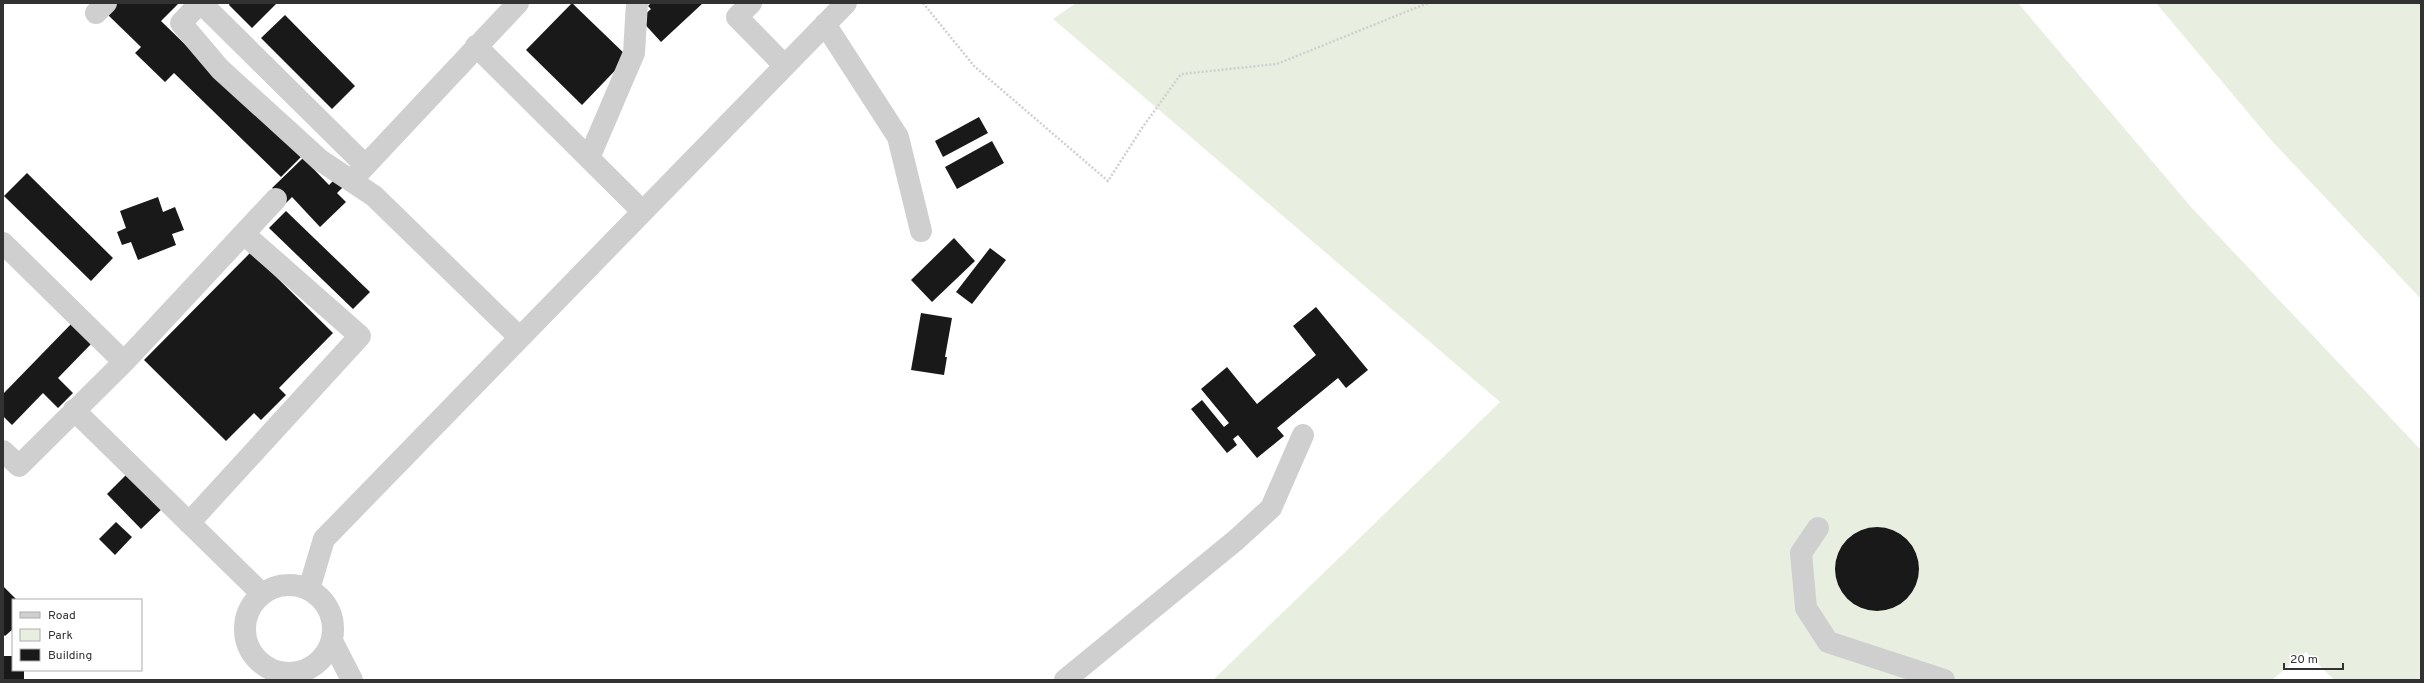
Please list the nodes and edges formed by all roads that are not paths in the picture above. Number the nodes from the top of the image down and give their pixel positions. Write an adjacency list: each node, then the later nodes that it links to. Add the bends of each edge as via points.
1 (200, 3): 10 (street); 10 (street, via 180,23 220,69 320,160)
2 (637, 3): 9 (street, via 634,52)
3 (751, 3): 8 (street, via 737,17)
4 (846, 3): 6 (street)
5 (509, 6): 7 (street)
6 (825, 24): 8 (street); 13 (street, via 898,137)
7 (476, 46): 9 (street); 10 (street)
8 (785, 66): 12 (street)
9 (589, 158): 12 (street)
10 (358, 173): 16 (street, via 374,196)
11 (276, 198): 14 (street)
12 (642, 211): 16 (street)
13 (921, 231)
14 (244, 234): 17 (street); 21 (street, via 360,336)
15 (6, 253): 17 (street)
16 (519, 337): 23 (street, via 324,539)
17 (124, 362): 18 (street)
18 (74, 410): 20 (street, via 19,466); 21 (street)
19 (1303, 435): 28 (street, via 1271,508 1236,540)
20 (3, 451)
21 (189, 523): 24 (street)
22 (1818, 528): 29 (street, via 1801,553 1805,600 1806,608 1828,642)
23 (309, 589): 24 (street, via 283,586); 25 (street, via 321,598 330,611)
24 (262, 594): 26 (street, via 250,608 246,622 246,637 251,650 260,662 272,670)
25 (332, 641): 26 (street); 27 (street)
26 (310, 676)
27 (352, 680)
28 (1065, 680)
29 (1944, 680)

